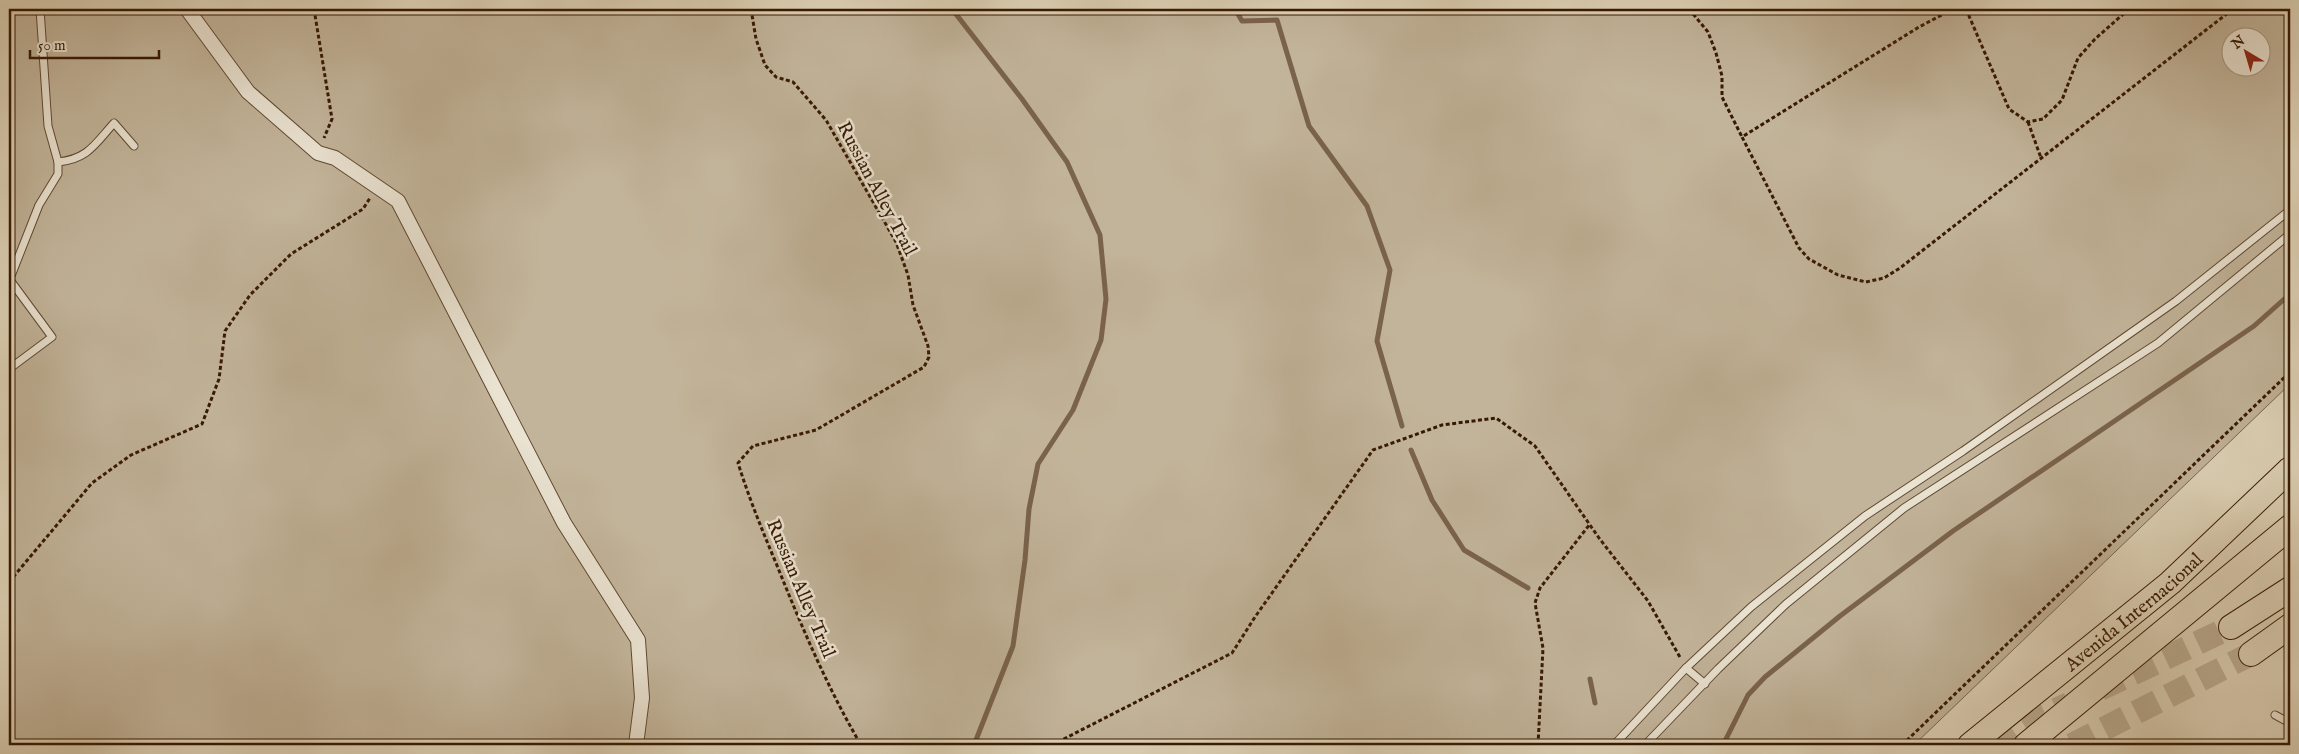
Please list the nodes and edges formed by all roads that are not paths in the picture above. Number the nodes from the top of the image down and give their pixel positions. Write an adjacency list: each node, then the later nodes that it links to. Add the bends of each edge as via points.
1 (40, 9): 4 (lane, via 48,126)
2 (187, 9): 19 (street, via 248,92 318,153 335,158 398,201 564,523 638,640 642,698)
3 (134, 146): 4 (lane, via 114,122 87,154 73,161)
4 (58, 162): 7 (lane, via 58,174 39,205)
5 (2290, 210): 15 (lane, via 2176,301 1866,516 1751,607)
6 (2290, 234): 16 (lane, via 2158,344 1904,508 1786,604)
7 (9, 281): 8 (lane, via 52,337)
8 (9, 369)
9 (2290, 469): 22 (highway, Avenida Internacional, via 2170,583)
10 (2290, 527): 23 (highway, Avenida Internacional)
11 (2290, 589): 13 (highway)
12 (2290, 626): 14 (highway)
13 (2232, 627)
14 (2251, 654)
15 (1686, 668): 16 (lane); 20 (lane)
16 (1705, 684): 21 (lane)
17 (2275, 715): 18 (lane)
18 (2290, 723)
19 (636, 745)
20 (1614, 745)
21 (1645, 745)
22 (1970, 745)
23 (2026, 745)

